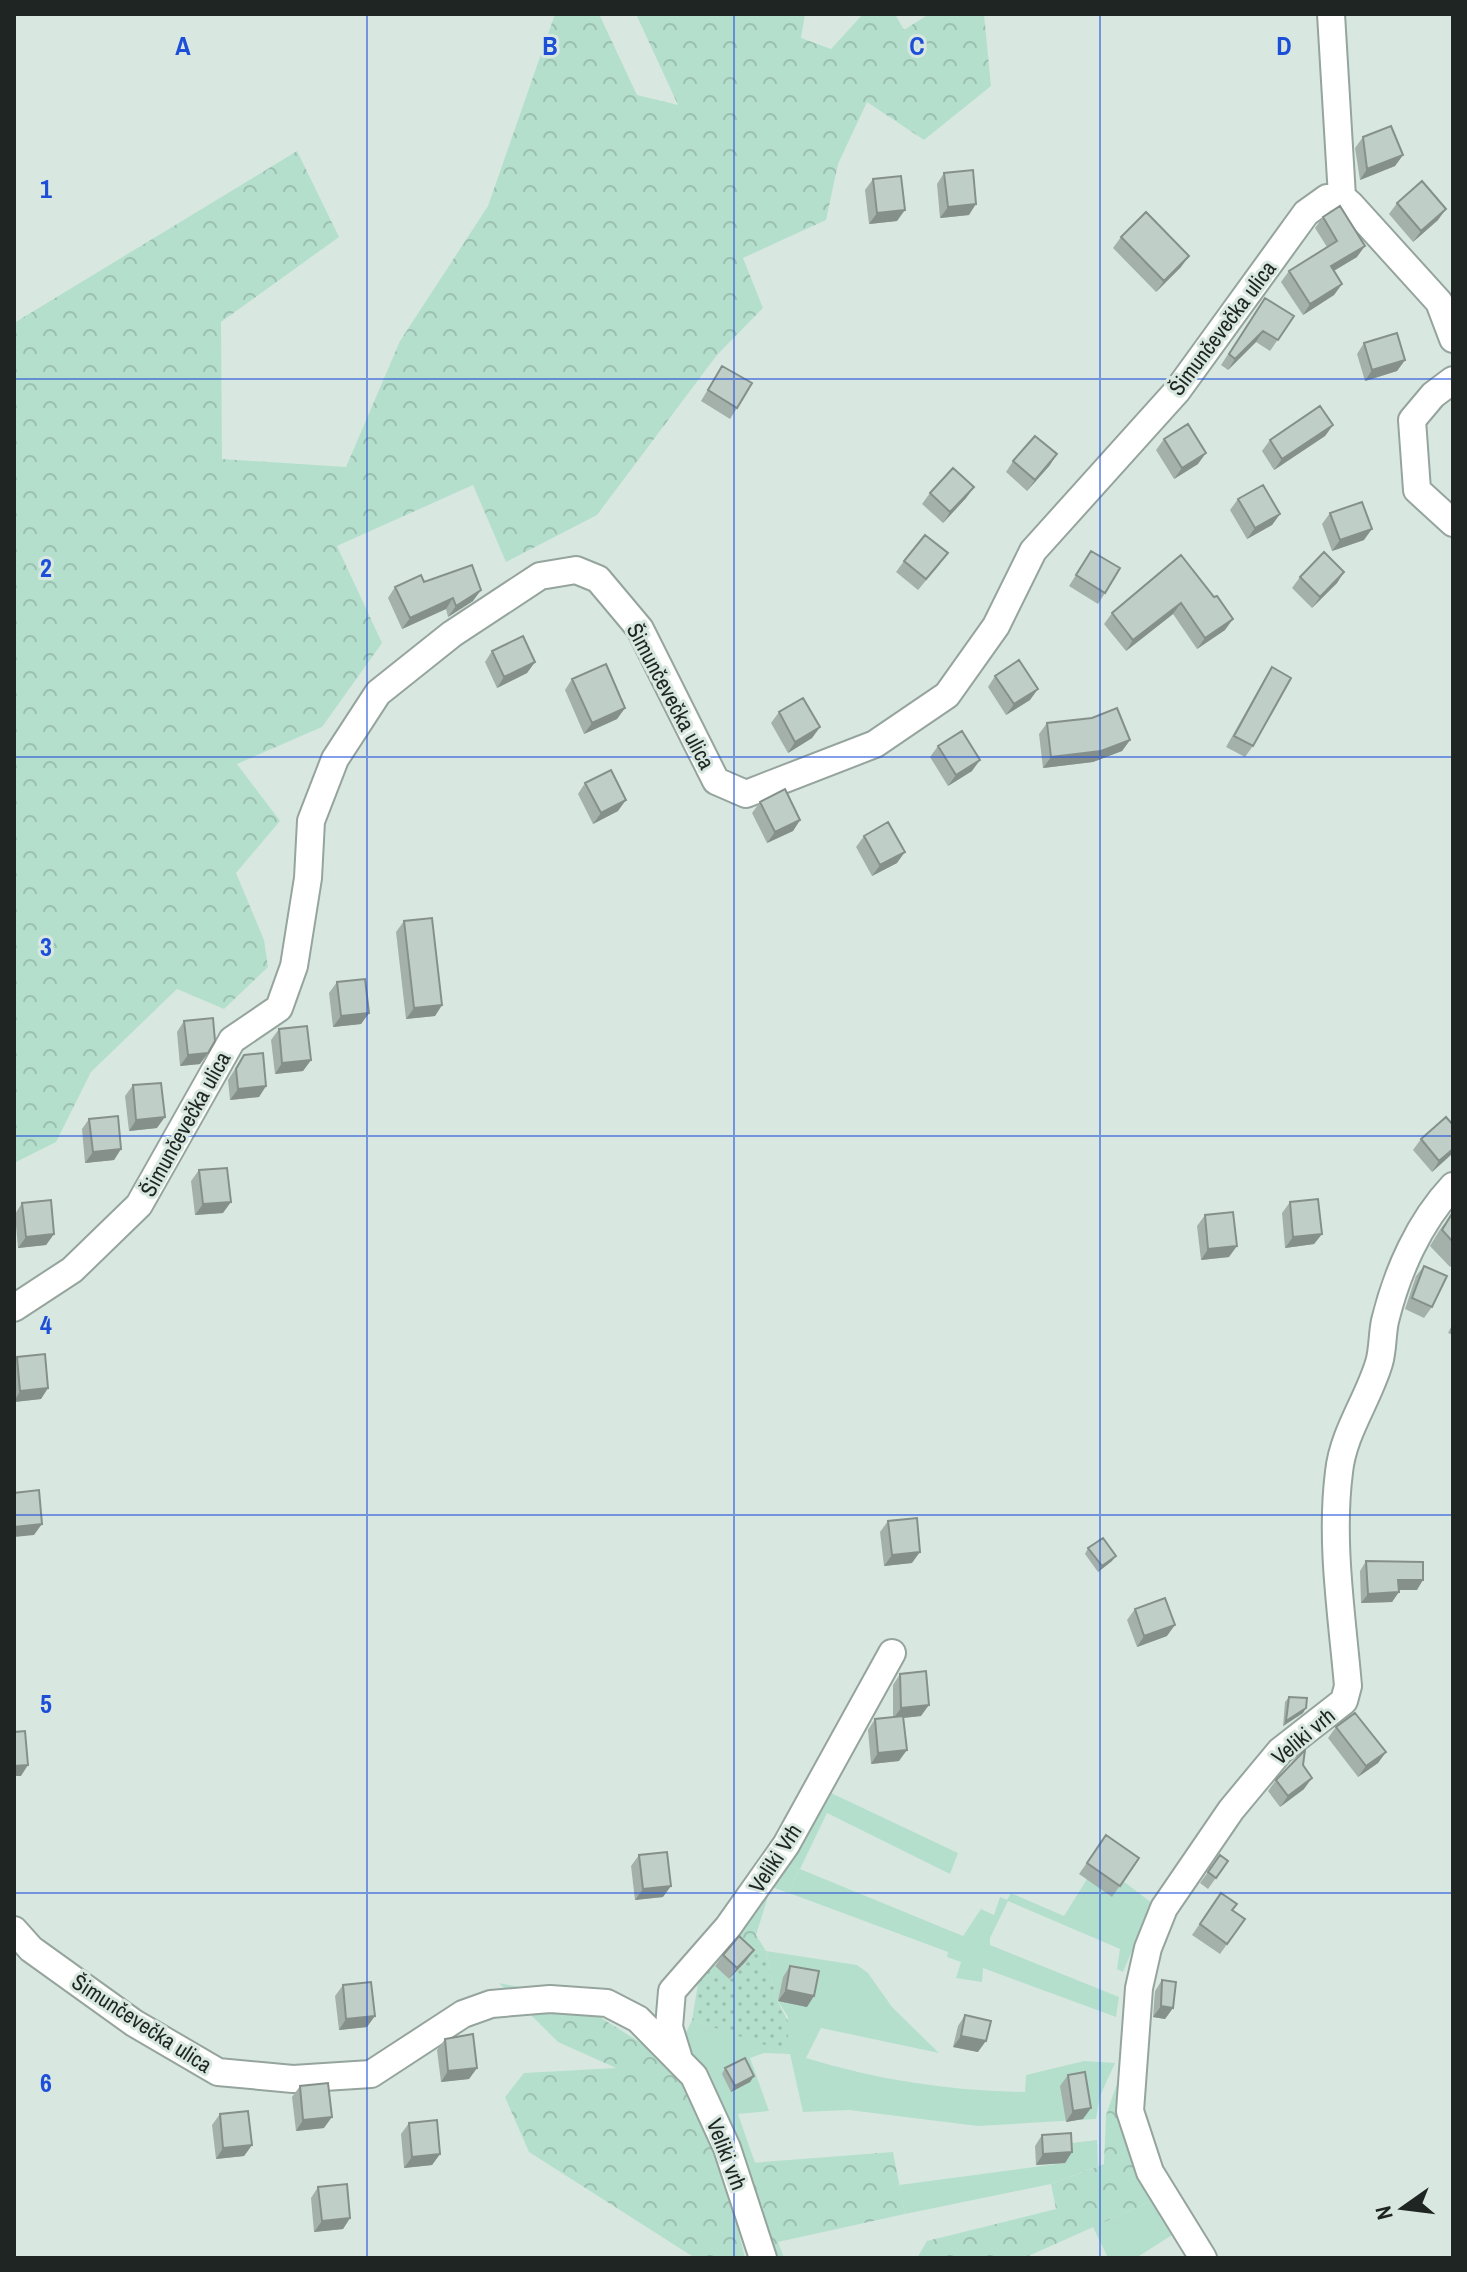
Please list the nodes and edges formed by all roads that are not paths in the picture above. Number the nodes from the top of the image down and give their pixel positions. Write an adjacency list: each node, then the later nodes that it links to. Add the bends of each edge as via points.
1 (1331, 14): 2 (street)
2 (1342, 197): 3 (street, via 1439,302); 7 (street, Šimunčevečka ulica, via 1327,198 1306,213 1177,391 1033,551 996,626 947,695 875,744 746,794 716,781 640,629 598,579 576,570 540,576 452,634 378,693 335,759 311,821 294,966 279,1008 232,1040 139,1205 72,1270)
3 (1453, 339)
4 (1453, 380): 5 (street, via 1412,420 1417,490)
5 (1453, 523)
6 (1453, 1186): 12 (street, Veliki vrh, via 1432,1208 1411,1249 1385,1323 1379,1362 1344,1448 1337,1554 1348,1686 1344,1701 1280,1751 1231,1810 1164,1908 1148,1948 1139,1988 1130,2111 1150,2172)
7 (14, 1308)
8 (892, 1653): 10 (street, Veliki Vrh, via 786,1845 728,1927 672,1991 669,2027)
9 (14, 1930): 10 (street, Šimunčevečka ulica, via 31,1949 134,2023 218,2072 293,2079 371,2074 463,2014 523,1999 607,2003 638,2019)
10 (678, 2056): 11 (street, Veliki vrh, via 694,2076 727,2148)
11 (763, 2258)
12 (1203, 2258)

